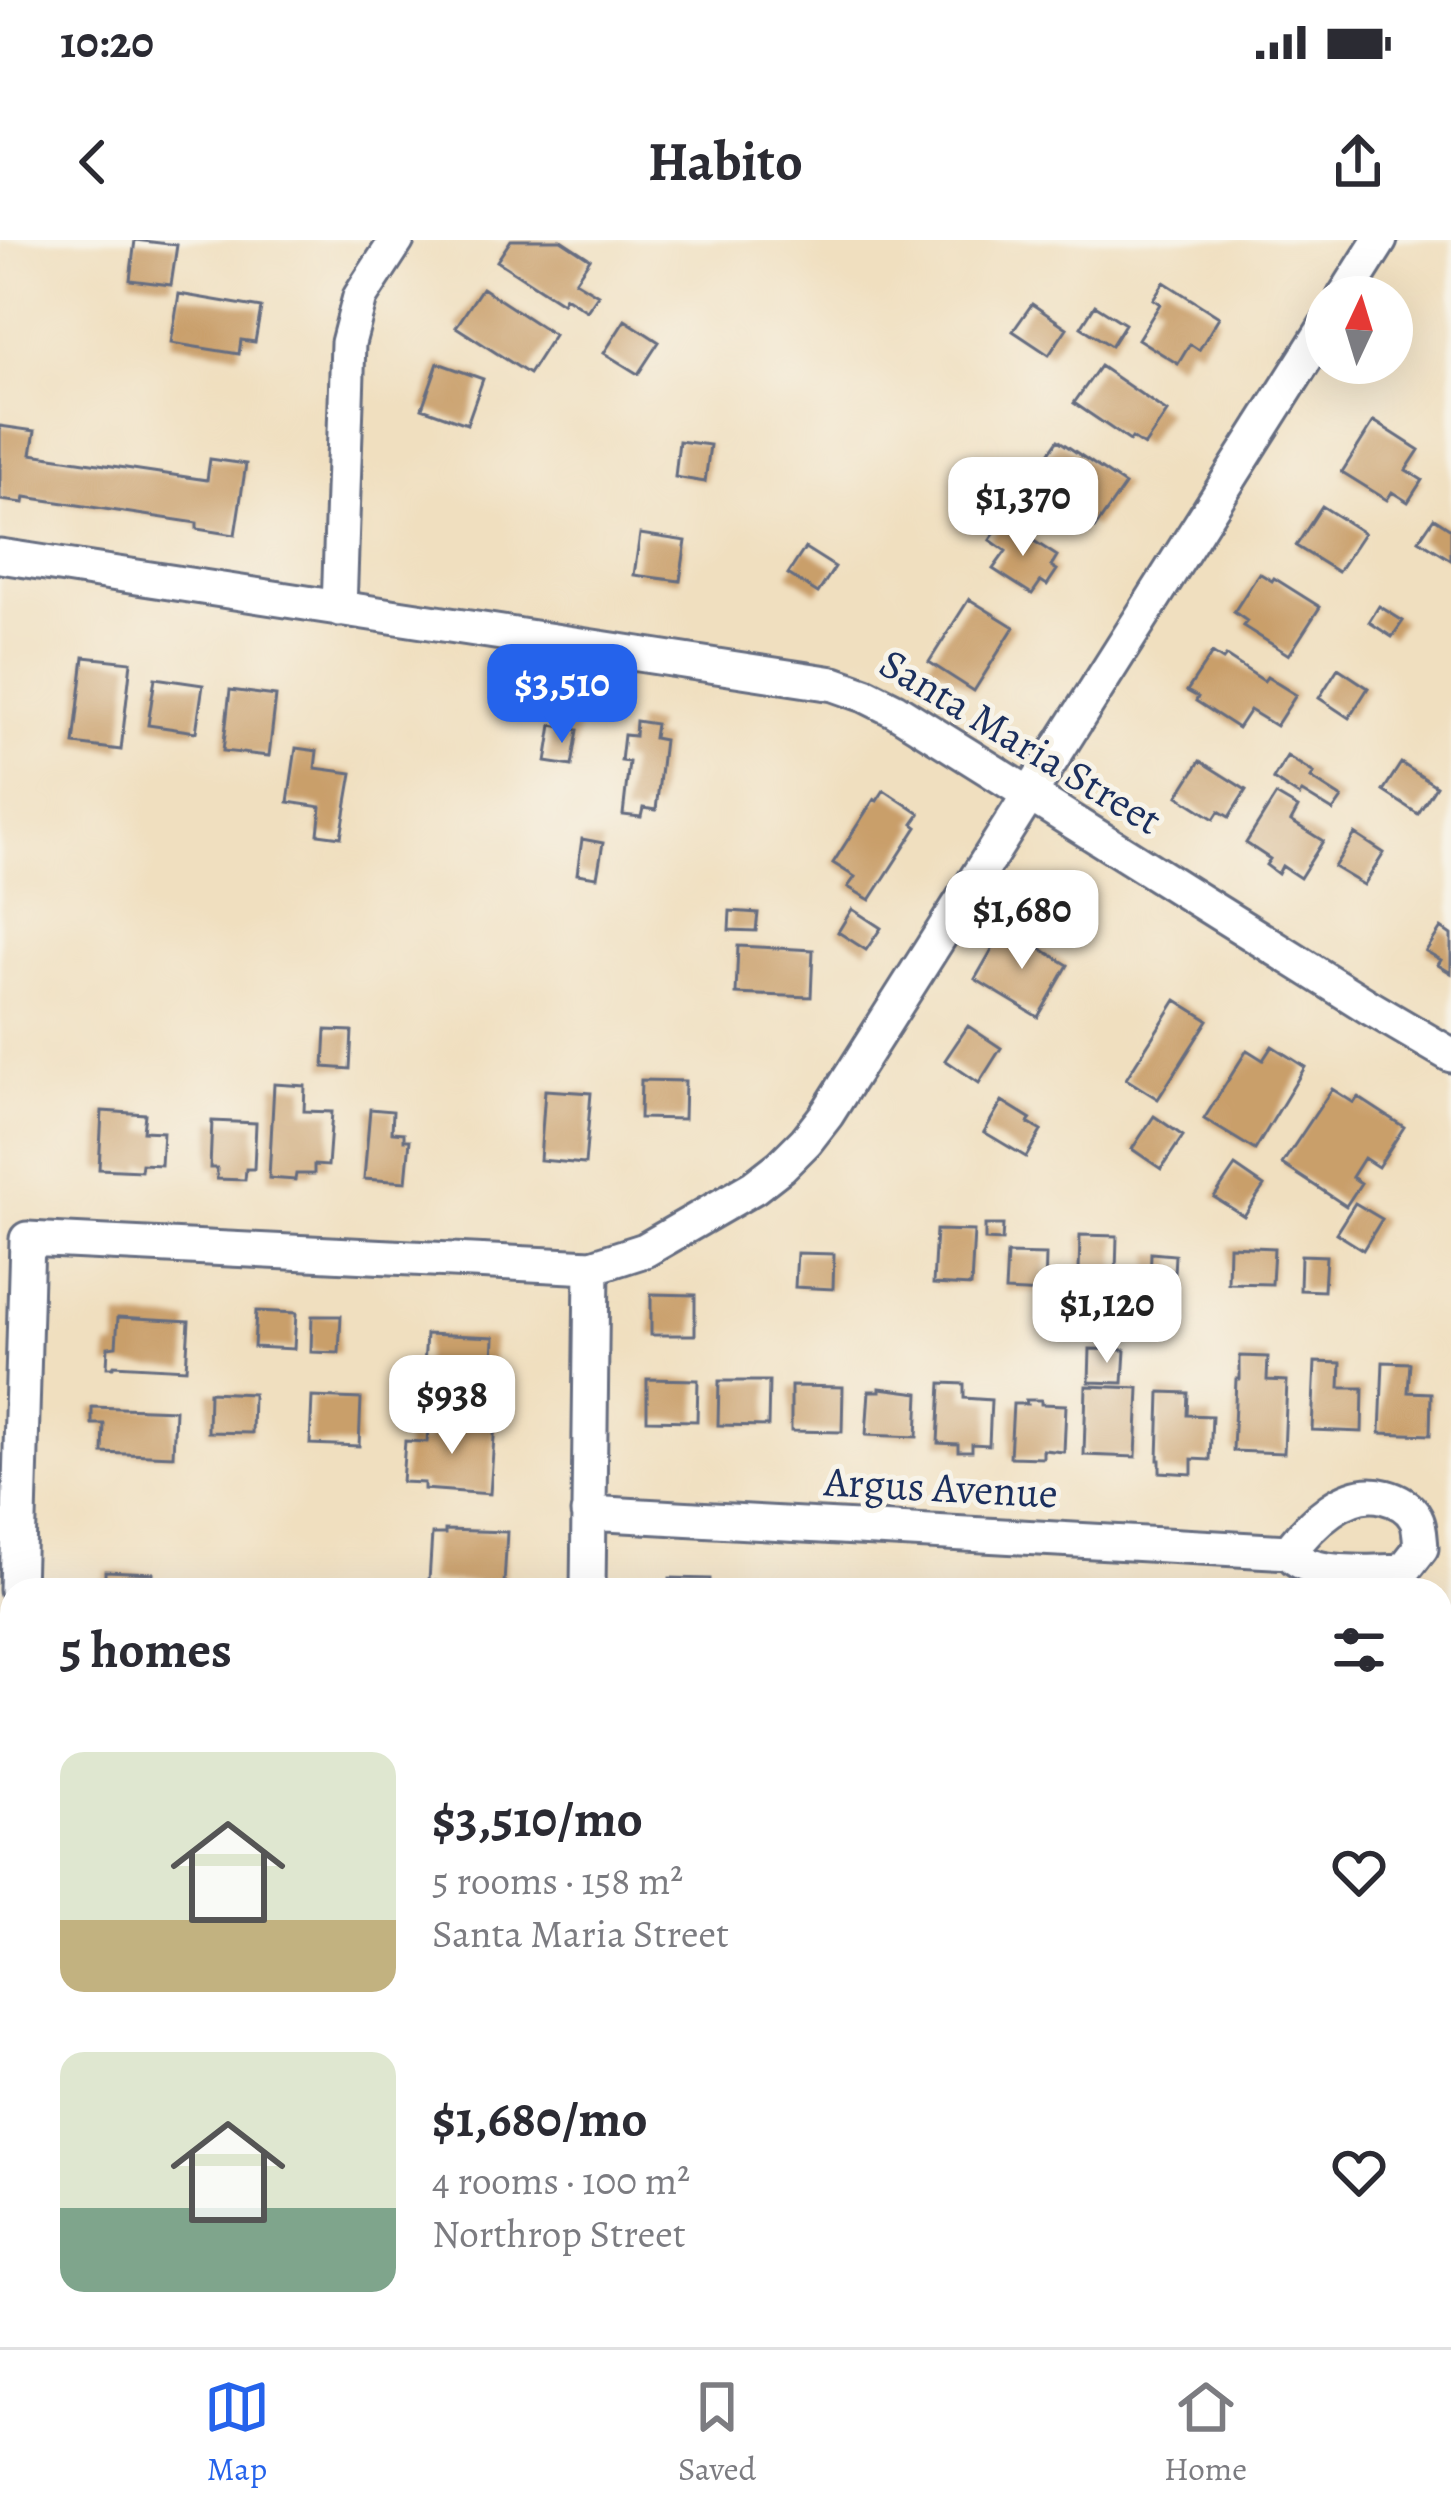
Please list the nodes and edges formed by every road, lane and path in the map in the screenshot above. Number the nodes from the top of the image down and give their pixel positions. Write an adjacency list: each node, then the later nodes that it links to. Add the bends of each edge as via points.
1 (397, 240): 6 (street, via 360,297 348,343)
2 (1380, 240): 3 (street)
3 (1357, 276)
4 (1305, 359): 7 (street)
5 (0, 556): 6 (street, Santa Maria Street)
6 (339, 609): 7 (street, Santa Maria Street, via 834,684 895,710)
7 (1030, 796): 8 (street, Santa Maria Street); 9 (street, via 806,1141 754,1187 645,1250)
8 (1451, 1055)
9 (592, 1267): 10 (street); 12 (street, via 26,1239)
10 (588, 1513): 11 (street, Argus Avenue); 13 (street)
11 (1289, 1552)
12 (16, 1578)
13 (588, 1578)

